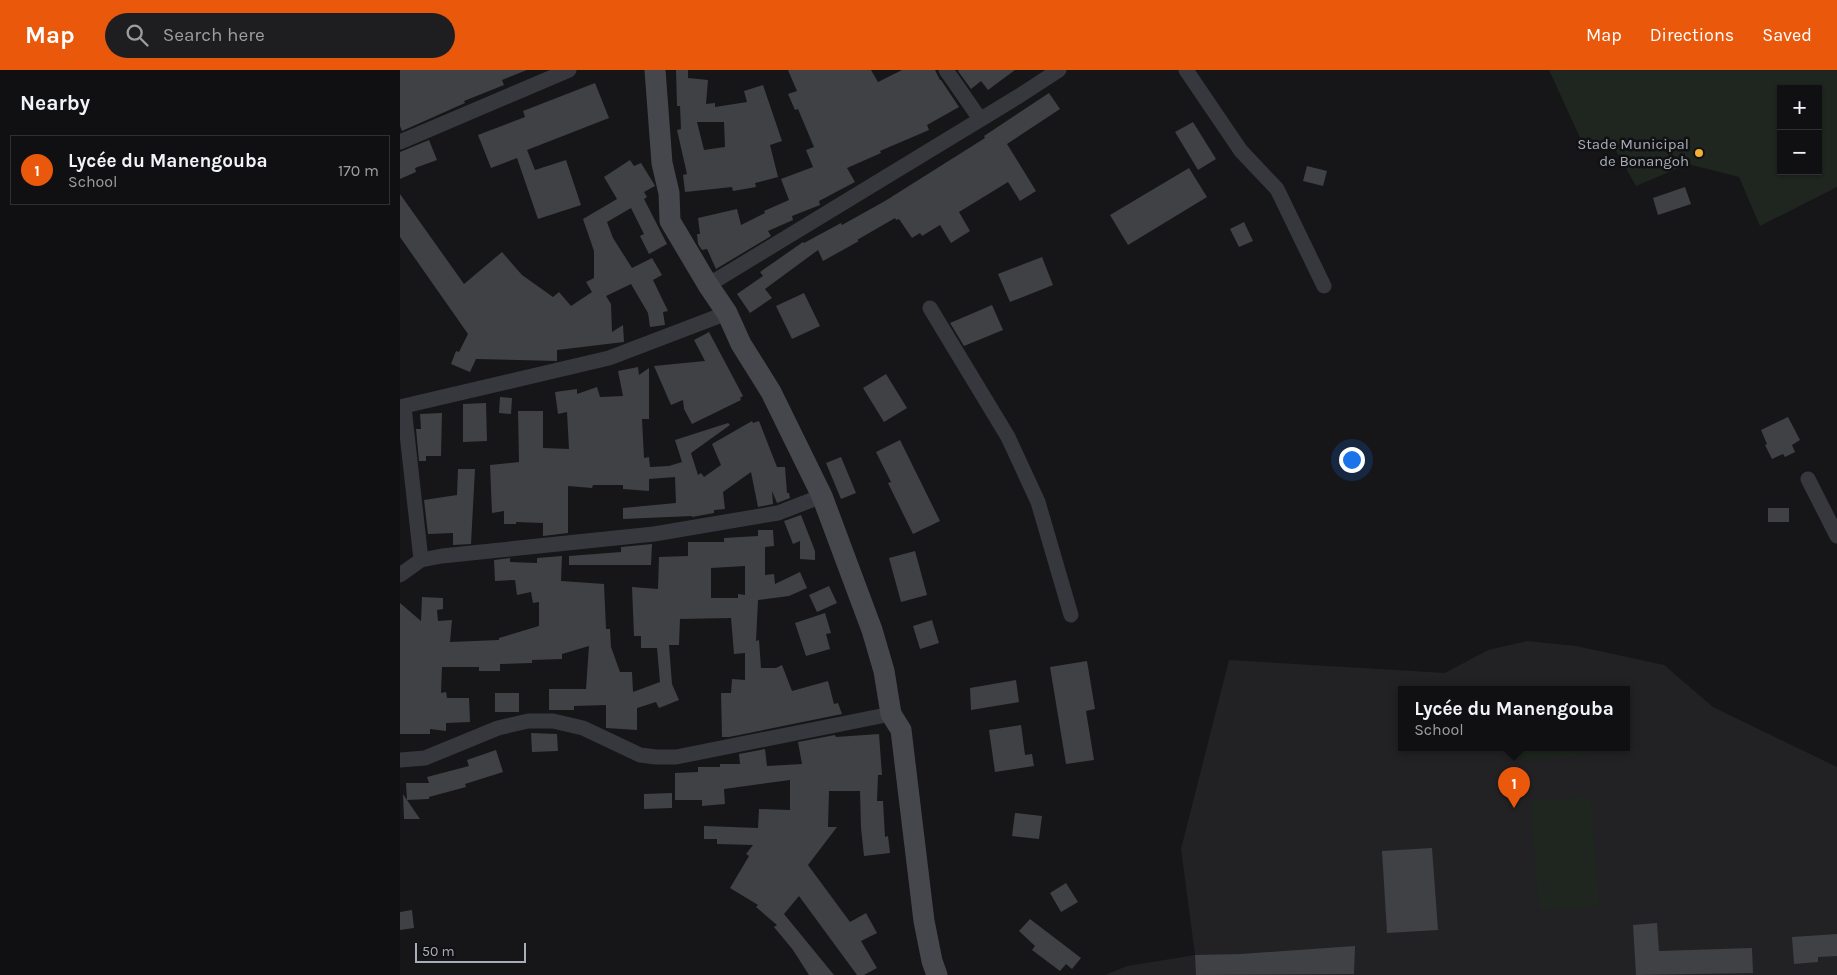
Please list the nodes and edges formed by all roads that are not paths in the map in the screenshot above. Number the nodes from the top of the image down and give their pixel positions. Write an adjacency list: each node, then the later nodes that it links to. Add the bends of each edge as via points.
1 (569, 70): 7 (street)
2 (655, 70): 8 (street, via 670,221)
3 (946, 70): 6 (street)
4 (1057, 70): 6 (street)
5 (1186, 70): 9 (street, via 1241,151 1277,189)
6 (980, 119): 8 (street)
7 (400, 142)
8 (708, 285): 11 (street)
9 (1324, 286)
10 (930, 308): 18 (street, via 1008,437 1038,502)
11 (727, 312): 12 (street, via 609,358); 14 (street, via 741,344 772,392)
12 (402, 407): 16 (street)
13 (1808, 479): 15 (street)
14 (822, 496): 16 (street, via 778,513 664,532); 19 (street, via 872,630 884,671)
15 (1837, 536)
16 (421, 560): 17 (street)
17 (400, 575)
18 (1071, 615)
19 (891, 714): 20 (street, via 676,757 640,755 576,726 553,721 528,722 498,728 425,758); 21 (street, via 901,730 924,920)
20 (400, 760)
21 (937, 975)

